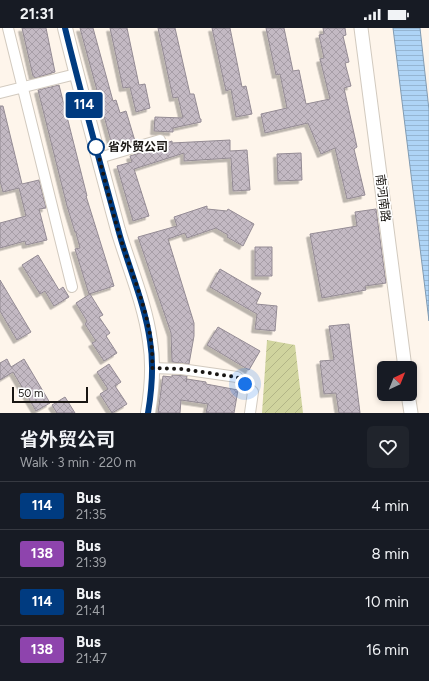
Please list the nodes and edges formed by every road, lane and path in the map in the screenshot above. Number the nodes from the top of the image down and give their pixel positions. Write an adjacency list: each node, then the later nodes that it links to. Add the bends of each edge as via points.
1 (8, 28): 5 (street)
2 (65, 28): 4 (main road)
3 (361, 28): 10 (street, 南河南路)
4 (76, 74): 5 (street); 8 (main road)
5 (22, 87): 6 (street); 9 (street)
6 (0, 93)
7 (160, 140): 8 (street)
8 (99, 158): 11 (main road, via 146,318)
9 (72, 287)
10 (404, 361)
11 (152, 368): 13 (main road); 14 (street, via 181,369 237,377 253,392)
12 (409, 401): 15 (street)
13 (148, 413)
14 (250, 413)
15 (411, 413)

